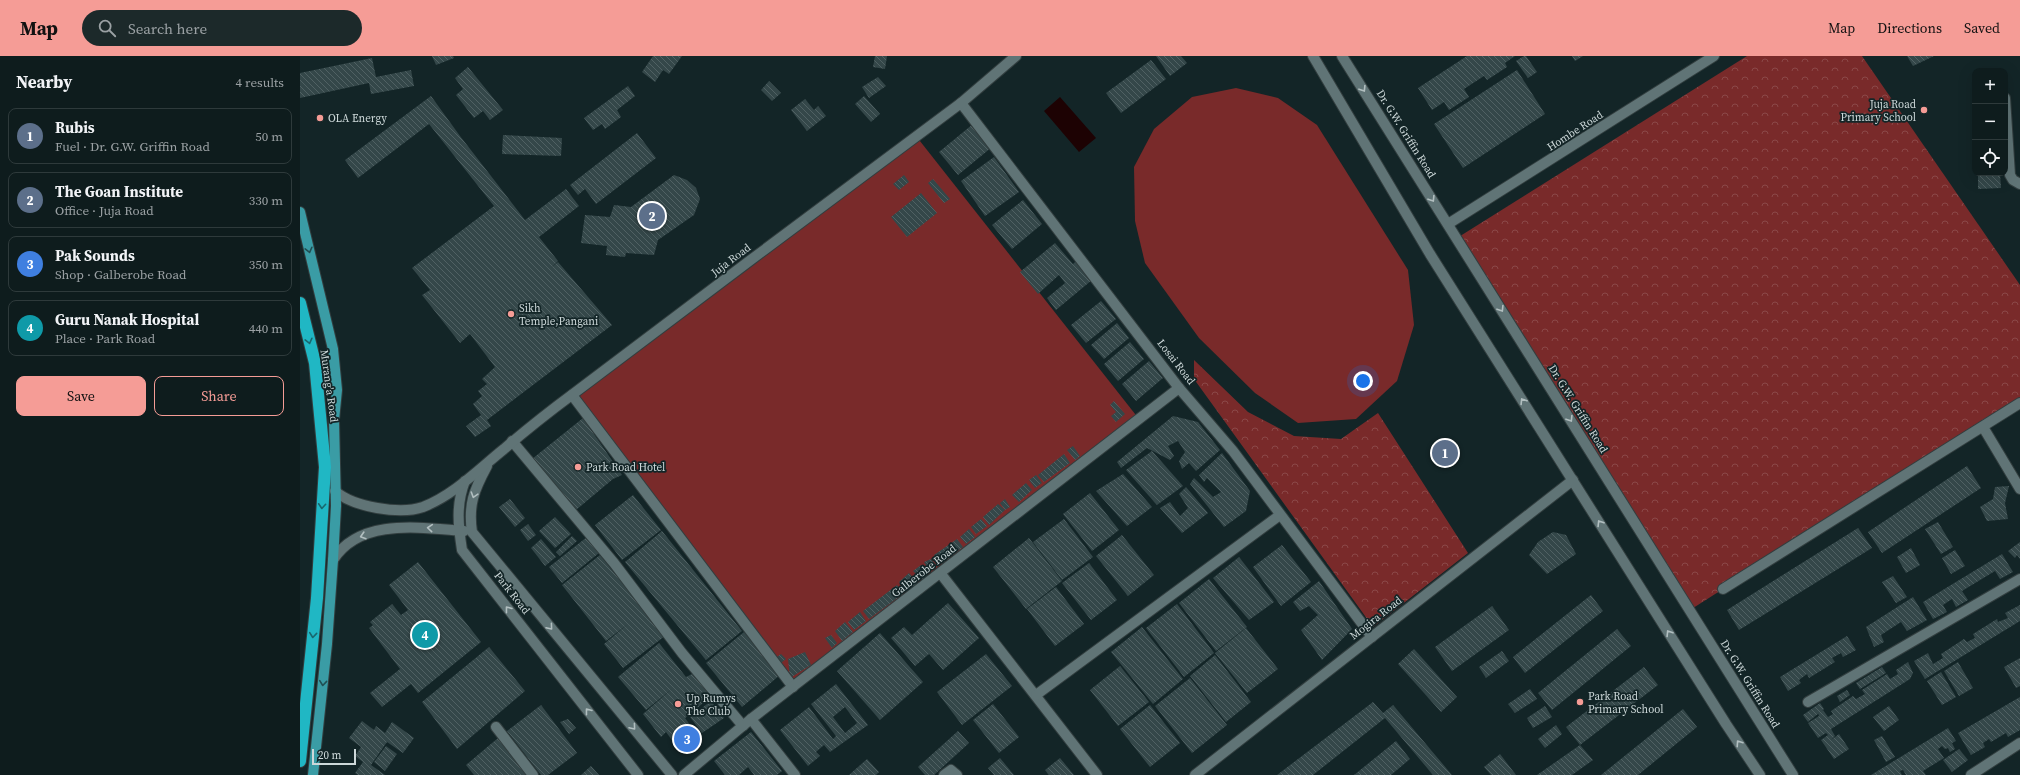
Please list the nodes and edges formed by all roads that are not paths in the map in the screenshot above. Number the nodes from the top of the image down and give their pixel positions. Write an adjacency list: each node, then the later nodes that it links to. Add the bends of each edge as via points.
1 (1313, 56): 18 (street, one-way to 1, via 1430,254)
2 (1342, 56): 9 (street, Dr. G.W. Griffin Road, one-way to 9)
3 (1714, 56): 9 (street, Hombe Road)
4 (1016, 58): 5 (street, Juja Road)
5 (961, 102): 11 (street, Losai Road); 12 (street, Juja Road)
6 (2005, 104): 7 (street, via 2010,175)
7 (2020, 184)
8 (300, 212): 16 (main road, one-way to 16, via 333,349 337,390)
9 (1448, 224): 49 (street, Dr. G.W. Griffin Road, one-way to 49)
10 (300, 303): 16 (highway, Murang'a Road, one-way to 16, via 315,363)
11 (1179, 388): 22 (street, Losai Road, via 1214,427); 26 (street, Galberobe Road)
12 (572, 395): 15 (street, Juja Road); 30 (street)
13 (2020, 402): 14 (street)
14 (1983, 427): 20 (street); 28 (street)
15 (512, 441): 17 (street, Juja Road); 34 (street)
16 (330, 455): 21 (main road, Murang'a Road); 37 (highway, Murang'a Road, one-way to 37)
17 (490, 460): 19 (street, Juja Road); 24 (street, one-way to 24, via 472,499)
18 (1573, 480): 29 (street, Mogira Road); 48 (street, one-way to 18)
19 (466, 481): 21 (street, Juja Road, via 422,507 402,511 385,510 353,502); 23 (street, via 458,505)
20 (2020, 489)
21 (335, 491): 25 (main road, Murang'a Road)
22 (1280, 515): 29 (street, Losai Road); 31 (street)
23 (459, 531): 24 (street); 25 (street, one-way to 25, via 416,527 380,531 348,542 340,548); 40 (street, Park Road, one-way to 23, via 462,550)
24 (472, 532): 41 (street, Park Road, one-way to 41)
25 (333, 560): 38 (main road, Murang'a Road, one-way to 38)
26 (941, 574): 30 (street, Galberobe Road); 31 (street)
27 (2020, 580): 32 (street)
28 (1723, 589)
29 (1372, 637): 47 (street, Mogira Road)
30 (793, 687): 33 (street, Galberobe Road)
31 (1036, 695): 46 (street)
32 (1808, 702)
33 (751, 719): 34 (street, Galberobe Road); 43 (street)
34 (743, 726): 42 (street, Galberobe Road)
35 (496, 727): 39 (street)
36 (2020, 743): 50 (street)
37 (300, 761)
38 (313, 775)
39 (533, 775)
40 (638, 775)
41 (672, 775)
42 (684, 775)
43 (795, 775)
44 (944, 775): 45 (street, via 951,770)
45 (957, 775)
46 (1097, 775)
47 (1194, 775)
48 (1760, 775)
49 (1793, 775)
50 (1972, 775)

